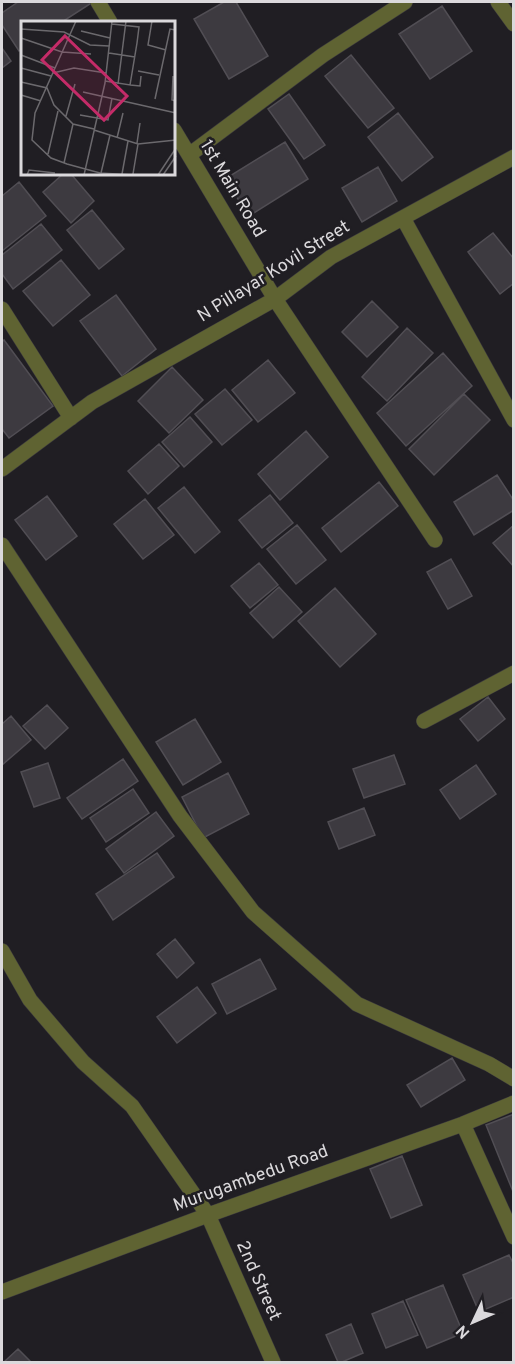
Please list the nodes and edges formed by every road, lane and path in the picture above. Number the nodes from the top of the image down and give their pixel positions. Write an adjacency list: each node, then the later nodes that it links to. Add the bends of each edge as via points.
1 (98, 2): 4 (street)
2 (405, 2): 7 (street, via 323,55)
3 (498, 2): 5 (street)
4 (109, 21)
5 (513, 24)
6 (176, 133): 7 (street, 1st Main Road)
7 (189, 155): 10 (street, 1st Main Road)
8 (513, 157): 9 (street, N Pillayar Kovil Street)
9 (403, 218): 10 (street, N Pillayar Kovil Street, via 331,257); 13 (street)
10 (275, 299): 12 (street, N Pillayar Kovil Street); 15 (street, 1st Main Road)
11 (2, 309): 12 (street)
12 (70, 418): 14 (street, N Pillayar Kovil Street)
13 (513, 420)
14 (2, 469)
15 (435, 540)
16 (2, 545): 20 (street, via 180,816 253,912 357,1004 489,1064)
17 (513, 673): 18 (street)
18 (424, 721)
19 (2, 951): 23 (street, 2nd Street, via 30,1000 83,1062 132,1106)
20 (513, 1079)
21 (513, 1103): 22 (street, Murugambedu Road)
22 (463, 1124): 23 (street, Murugambedu Road); 24 (street)
23 (208, 1215): 25 (street, Murugambedu Road); 26 (street, 2nd Street)
24 (513, 1237)
25 (2, 1292)
26 (273, 1362)

